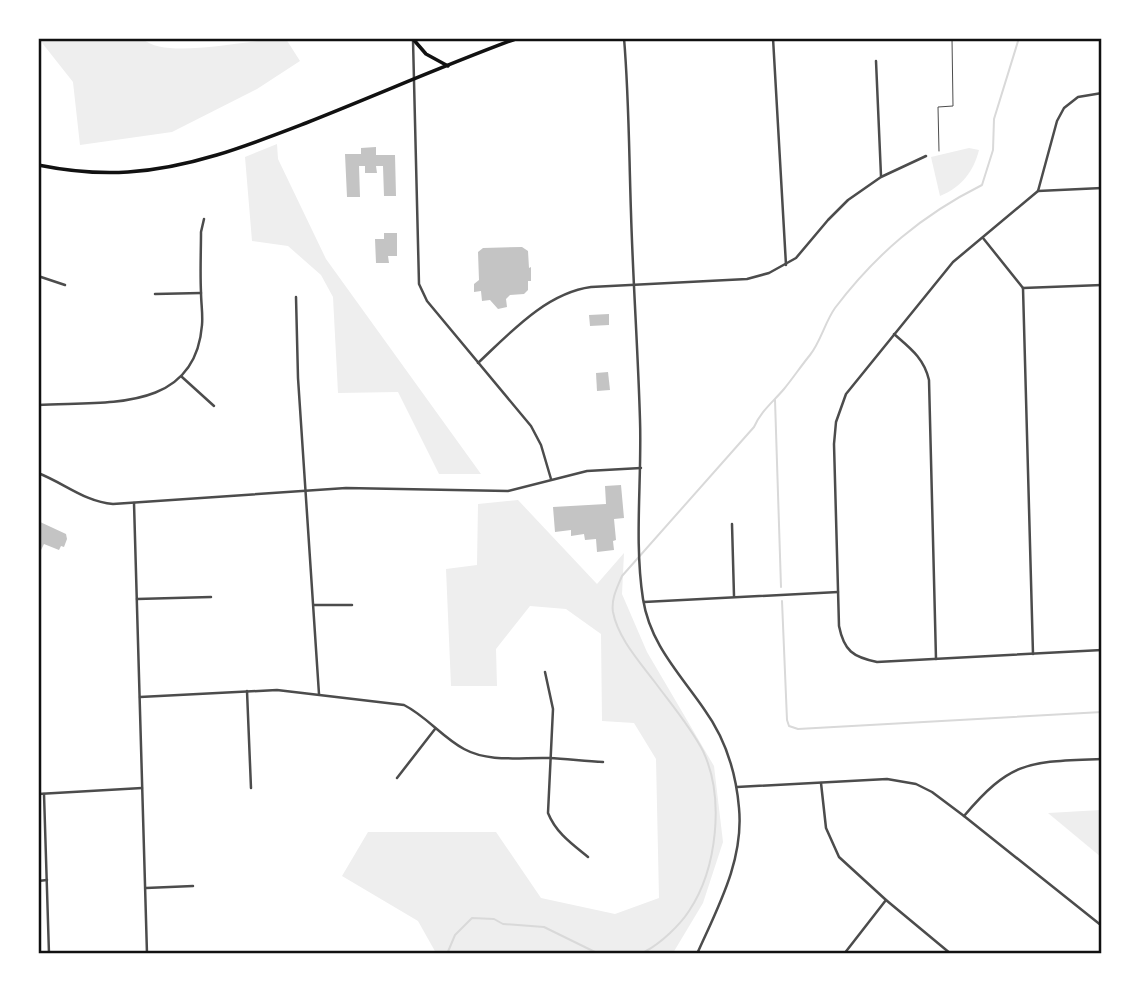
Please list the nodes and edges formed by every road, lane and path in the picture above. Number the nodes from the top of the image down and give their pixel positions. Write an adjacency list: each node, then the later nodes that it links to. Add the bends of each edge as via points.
1 (519, 38): 7 (main road)
2 (624, 38): 21 (street)
3 (773, 38): 18 (street)
4 (952, 38): 10 (lane, via 953,106 938,107)
5 (413, 39): 7 (main road, via 426,54); 8 (street)
6 (876, 61): 13 (street)
7 (448, 66): 8 (main road)
8 (414, 79): 12 (main road, via 268,138 185,164 126,172); 28 (street, via 419,284 427,301)
9 (1101, 93): 15 (street, via 1078,97 1064,108)
10 (939, 151)
11 (926, 156): 13 (street)
12 (38, 165)
13 (881, 177): 18 (street, via 848,200)
14 (1101, 188): 15 (street)
15 (1038, 191): 17 (street)
16 (204, 219): 24 (street)
17 (982, 237): 23 (street); 27 (street, via 953,262)
18 (786, 265): 21 (street, via 747,279)
19 (38, 276): 20 (street)
20 (65, 285)
21 (634, 285): 28 (street, via 584,288 562,295); 32 (street)
22 (1101, 285): 23 (street)
23 (1023, 288): 46 (street)
24 (201, 293): 25 (street); 29 (street, via 199,344)
25 (155, 294)
26 (296, 297): 35 (street)
27 (894, 334): 38 (street, via 850,388 836,422); 47 (street, via 919,356 929,380)
28 (478, 363): 34 (street, via 536,435)
29 (182, 377): 30 (street, via 168,388 133,400); 31 (street)
30 (38, 405)
31 (214, 406)
32 (641, 468): 34 (street, via 587,471); 42 (street)
33 (38, 473): 36 (street, via 101,503)
34 (551, 480): 35 (street, via 508,491)
35 (305, 491): 36 (street); 43 (street)
36 (134, 503): 41 (street)
37 (732, 524): 39 (street)
38 (838, 592): 39 (street); 47 (street, via 842,640 859,658 877,662)
39 (734, 596): 42 (street)
40 (211, 597): 41 (street)
41 (137, 599): 51 (street)
42 (644, 602): 58 (street, via 664,655 719,732)
43 (314, 605): 44 (street); 50 (street)
44 (352, 605)
45 (1101, 650): 46 (street)
46 (1033, 654): 47 (street)
47 (936, 659)
48 (545, 672): 53 (street, via 552,700)
49 (247, 691): 50 (street); 51 (street); 60 (street)
50 (319, 694): 52 (street, via 404,705)
51 (139, 696): 59 (street)
52 (435, 729): 53 (street, via 464,749 487,757); 56 (street)
53 (550, 758): 55 (street); 64 (street, via 548,813 552,824)
54 (1101, 759): 63 (street, via 1042,762 1011,772 992,784)
55 (603, 762)
56 (397, 778)
57 (821, 783): 58 (street); 63 (street, via 887,779 916,784); 69 (street, via 833,848)
58 (737, 787): 73 (street, via 736,859)
59 (142, 788): 62 (street); 68 (street)
60 (251, 788)
61 (38, 794): 62 (street)
62 (44, 794): 65 (street)
63 (964, 816): 70 (street)
64 (588, 857)
65 (47, 880): 66 (street); 71 (street)
66 (38, 881)
67 (193, 886): 68 (street)
68 (146, 888): 72 (street)
69 (886, 900): 74 (street); 75 (street)
70 (1101, 926)
71 (49, 954)
72 (147, 954)
73 (697, 954)
74 (844, 954)
75 (951, 954)

